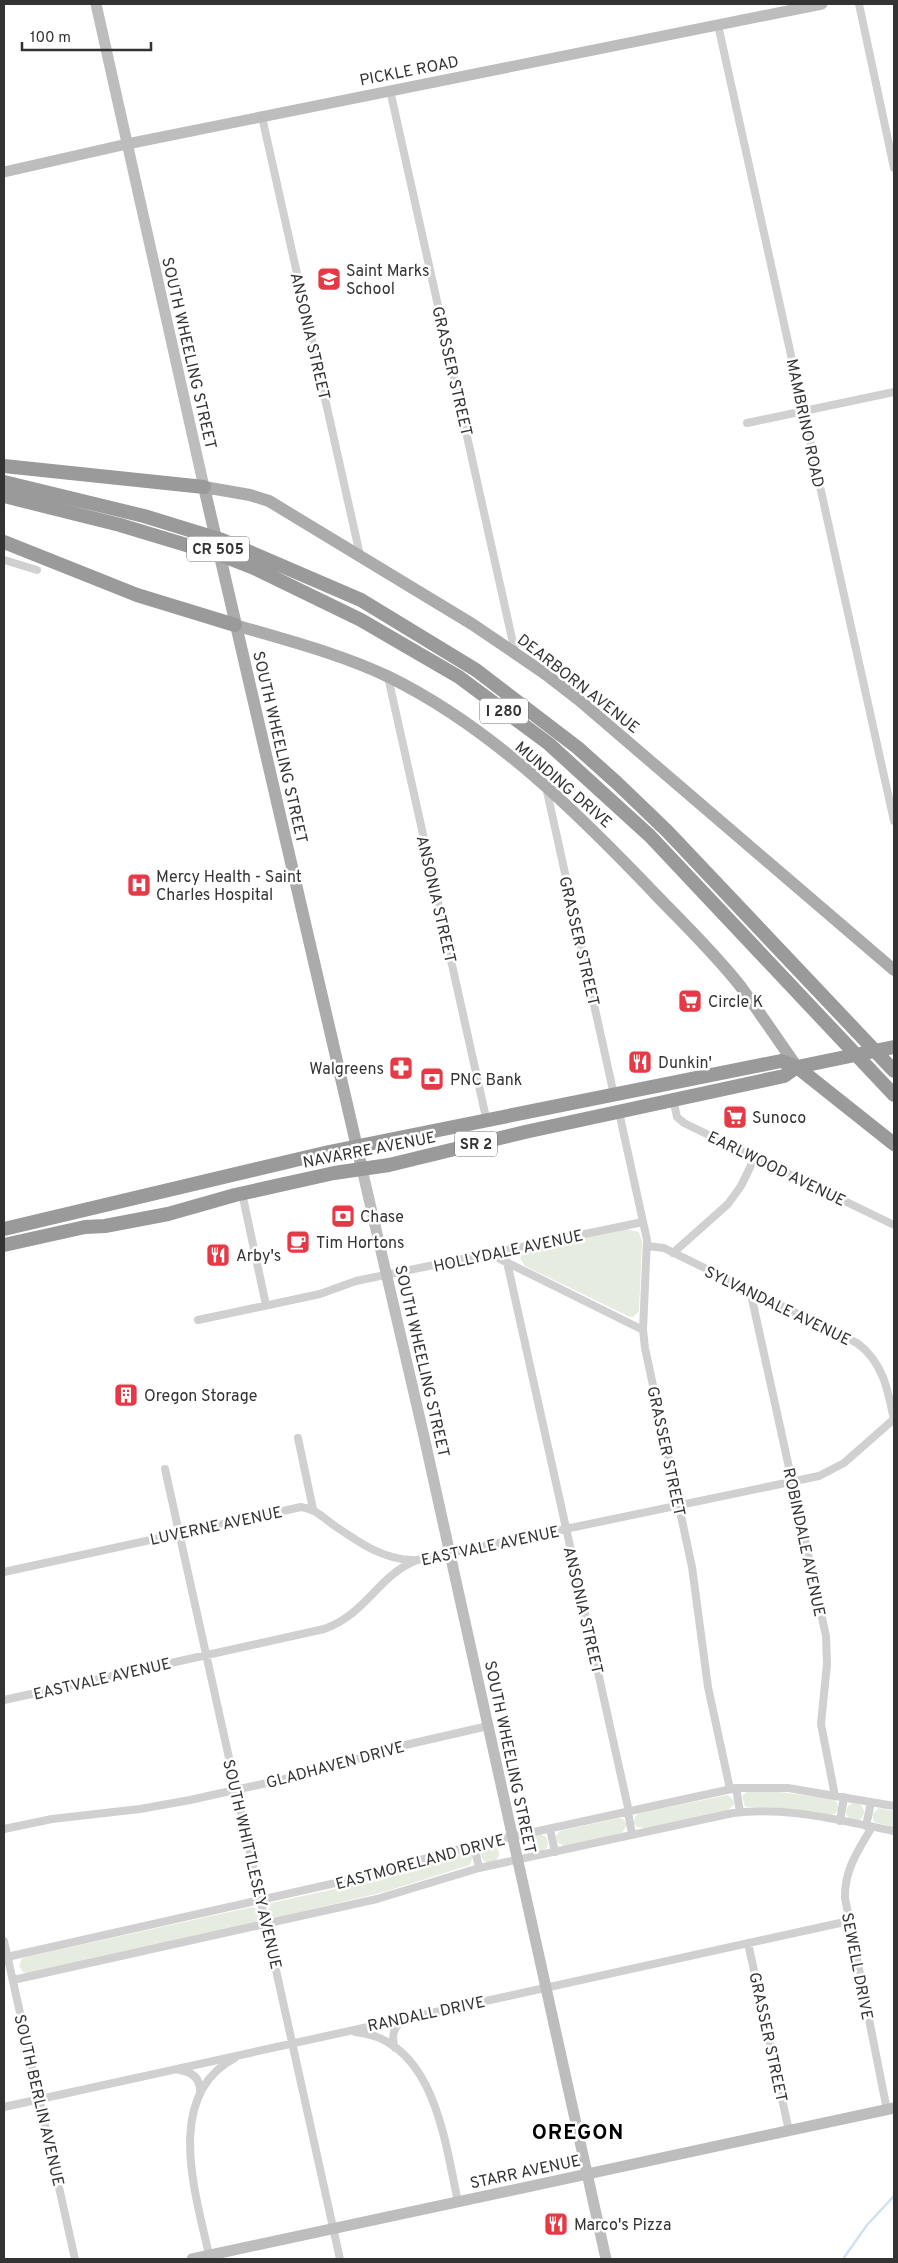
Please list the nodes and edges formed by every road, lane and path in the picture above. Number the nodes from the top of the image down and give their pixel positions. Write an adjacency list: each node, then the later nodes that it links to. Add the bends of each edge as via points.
1 (96, 4): 7 (street, SOUTH WHEELING STREET / CR 505)
2 (822, 4): 4 (street, PICKLE ROAD)
3 (858, 4): 8 (street)
4 (718, 25): 5 (street, PICKLE ROAD); 11 (street, MAMBRINO ROAD)
5 (390, 90): 6 (street, PICKLE ROAD); 22 (street, GRASSER STREET)
6 (262, 116): 7 (street, PICKLE ROAD); 18 (street, ANSONIA STREET)
7 (127, 144): 9 (street, PICKLE ROAD); 15 (street, SOUTH WHEELING STREET / CR 505)
8 (894, 168)
9 (4, 172)
10 (894, 392): 11 (street)
11 (803, 410): 12 (street); 25 (street, MAMBRINO ROAD)
12 (748, 423)
13 (4, 466): 15 (highway)
14 (4, 482): 31 (highway, I 280, via 144,516 230,543 361,600 476,670 618,783)
15 (204, 486): 18 (main road, DEARBORN AVENUE, via 269,501); 21 (main road, SOUTH WHEELING STREET / CR 505)
16 (4, 496): 34 (highway, I 280, via 120,525 254,568 361,620 459,678 549,744 613,800)
17 (4, 542): 21 (highway, via 137,595)
18 (360, 555): 22 (main road, DEARBORN AVENUE)
19 (4, 560): 20 (street)
20 (37, 570)
21 (235, 625): 23 (main road, MUNDING DRIVE); 40 (main road, SOUTH WHEELING STREET / CR 505)
22 (516, 652): 27 (main road, DEARBORN AVENUE, via 579,700)
23 (388, 677): 24 (main road, MUNDING DRIVE, via 431,700); 38 (street, ANSONIA STREET)
24 (546, 786): 29 (main road, MUNDING DRIVE, via 619,855 716,957); 33 (street, GRASSER STREET)
25 (891, 787): 26 (street, MAMBRINO ROAD)
26 (894, 821)
27 (894, 970)
28 (893, 1048): 29 (highway, NAVARRE AVENUE / SR 2)
29 (797, 1066): 30 (highway, NAVARRE AVENUE / SR 2, via 781,1061); 35 (highway, NAVARRE AVENUE / SR 2, via 784,1076); 39 (highway)
30 (739, 1069): 32 (highway, NAVARRE AVENUE / SR 2); 36 (highway, via 737,1078 678,1091)
31 (894, 1071)
32 (670, 1084): 33 (highway, NAVARRE AVENUE / SR 2); 37 (highway, via 622,1101)
33 (614, 1095): 38 (highway, NAVARRE AVENUE / SR 2)
34 (894, 1095)
35 (673, 1100): 36 (highway, NAVARRE AVENUE / SR 2); 41 (street, EARLWOOD AVENUE, via 678,1119)
36 (650, 1106): 37 (highway, NAVARRE AVENUE / SR 2)
37 (620, 1112): 42 (highway, NAVARRE AVENUE / SR 2); 46 (street, GRASSER STREET)
38 (487, 1122): 40 (highway, NAVARRE AVENUE / SR 2)
39 (893, 1144)
40 (357, 1148): 42 (main road, SOUTH WHEELING STREET / CR 505); 43 (highway, NAVARRE AVENUE / SR 2)
41 (755, 1157): 48 (street, EARLWOOD AVENUE); 52 (street, via 728,1204)
42 (362, 1169): 44 (highway, NAVARRE AVENUE / SR 2); 55 (street, SOUTH WHEELING STREET)
43 (230, 1175): 45 (highway, NAVARRE AVENUE / SR 2); 47 (highway, via 204,1190 116,1211 112,1217)
44 (242, 1193): 47 (highway, NAVARRE AVENUE / SR 2, via 168,1214); 57 (street)
45 (58, 1217): 49 (highway, NAVARRE AVENUE / SR 2); 50 (highway, via 52,1227 21,1234)
46 (643, 1222): 51 (street, GRASSER STREET); 53 (street, HOLLYDALE AVENUE)
47 (114, 1224): 50 (highway, NAVARRE AVENUE / SR 2)
48 (894, 1225)
49 (4, 1229)
50 (4, 1244)
51 (647, 1246): 52 (street, SYLVANDALE AVENUE); 59 (street, GRASSER STREET)
52 (672, 1253): 56 (street, SYLVANDALE AVENUE)
53 (490, 1254): 54 (street); 55 (street, HOLLYDALE AVENUE)
54 (507, 1262): 59 (street); 66 (street, ANSONIA STREET)
55 (386, 1275): 57 (street, HOLLYDALE AVENUE); 68 (street, SOUTH WHEELING STREET)
56 (750, 1290): 60 (street, SYLVANDALE AVENUE, via 848,1338 863,1349 884,1378); 63 (street, ROBINDALE AVENUE)
57 (266, 1305): 58 (street, HOLLYDALE AVENUE)
58 (198, 1320)
59 (643, 1330): 64 (street, GRASSER STREET)
60 (894, 1419): 63 (street, EASTVALE AVENUE, via 840,1466 819,1476)
61 (298, 1438): 65 (street)
62 (165, 1468): 67 (street, SOUTH WHITTLESEY AVENUE)
63 (792, 1481): 64 (street, EASTVALE AVENUE); 76 (street, ROBINDALE AVENUE, via 826,1636 827,1664 821,1724)
64 (679, 1505): 66 (street, EASTVALE AVENUE); 74 (street, GRASSER STREET, via 696,1586 712,1711)
65 (313, 1509): 67 (street, LUVERNE AVENUE, via 290,1508); 69 (street, via 382,1554 394,1559)
66 (566, 1528): 68 (street, EASTVALE AVENUE); 80 (street, ANSONIA STREET)
67 (179, 1533): 70 (street, LUVERNE AVENUE); 71 (street, SOUTH WHITTLESEY AVENUE)
68 (450, 1553): 69 (street, EASTVALE AVENUE); 73 (street, SOUTH WHEELING STREET)
69 (417, 1560): 71 (street, EASTVALE AVENUE, via 393,1573 361,1607 332,1626)
70 (4, 1572)
71 (206, 1655): 72 (street, EASTVALE AVENUE); 75 (street, SOUTH WHITTLESEY AVENUE)
72 (4, 1700)
73 (488, 1726): 75 (street, GLADHAVEN DRIVE, via 414,1742 310,1773); 88 (street, SOUTH WHEELING STREET)
74 (733, 1789): 76 (street, EASTMORELAND DRIVE, via 788,1788); 80 (street, EASTMORELAND DRIVE); 81 (street, GRASSER STREET)
75 (236, 1790): 84 (street, GLADHAVEN DRIVE, via 168,1805 52,1819); 93 (street, SOUTH WHITTLESEY AVENUE)
76 (835, 1796): 77 (street, EASTMORELAND DRIVE)
77 (844, 1797): 78 (street, EASTMORELAND DRIVE); 82 (street)
78 (871, 1802): 79 (street, EASTMORELAND DRIVE); 83 (street, SEWELL DRIVE)
79 (894, 1806)
80 (628, 1812): 85 (street, EASTMORELAND DRIVE); 87 (street, ANSONIA STREET)
81 (740, 1812): 82 (street, EASTMORELAND DRIVE, via 788,1812); 87 (street, EASTMORELAND DRIVE)
82 (840, 1821): 83 (street, EASTMORELAND DRIVE)
83 (869, 1826): 86 (street, EASTMORELAND DRIVE); 94 (street, SEWELL DRIVE, via 847,1875 845,1892)
84 (4, 1829)
85 (550, 1829): 88 (street, EASTMORELAND DRIVE); 90 (street)
86 (894, 1831)
87 (632, 1834): 90 (street, EASTMORELAND DRIVE)
88 (512, 1837): 89 (street, EASTMORELAND DRIVE); 91 (street, SOUTH WHEELING STREET)
89 (474, 1845): 92 (street); 93 (street, EASTMORELAND DRIVE, via 368,1876)
90 (555, 1852): 91 (street, EASTMORELAND DRIVE)
91 (517, 1859): 92 (street, EASTMORELAND DRIVE); 100 (street, SOUTH WHEELING STREET)
92 (479, 1868): 95 (street, EASTMORELAND DRIVE, via 377,1899)
93 (261, 1901): 95 (street, SOUTH WHITTLESEY AVENUE); 98 (street, EASTMORELAND DRIVE)
94 (849, 1921): 97 (street, RANDALL DRIVE); 110 (street, SEWELL DRIVE)
95 (266, 1924): 99 (street, EASTMORELAND DRIVE); 103 (street, SOUTH WHITTLESEY AVENUE)
96 (4, 1941): 98 (street, SOUTH BERLIN AVENUE)
97 (748, 1943): 100 (street, RANDALL DRIVE); 111 (street, GRASSER STREET)
98 (7, 1957): 99 (street, SOUTH BERLIN AVENUE)
99 (13, 1980): 108 (street, SOUTH BERLIN AVENUE)
100 (546, 1987): 101 (street, RANDALL DRIVE); 112 (street, SOUTH WHEELING STREET)
101 (407, 2018): 102 (street, RANDALL DRIVE); 104 (street, via 397,2026 393,2035)
102 (345, 2031): 103 (street, RANDALL DRIVE); 104 (street, via 376,2036)
103 (293, 2043): 105 (street, RANDALL DRIVE); 114 (street, SOUTH WHITTLESEY AVENUE)
104 (398, 2052): 113 (street, via 419,2075 436,2107)
105 (245, 2054): 106 (street, RANDALL DRIVE); 107 (street, via 217,2071)
106 (174, 2069): 107 (street, via 194,2076 200,2085); 108 (street, RANDALL DRIVE)
107 (199, 2098): 115 (street, via 191,2128 189,2154)
108 (40, 2099): 109 (street, RANDALL DRIVE); 116 (street, SOUTH BERLIN AVENUE)
109 (4, 2107)
110 (890, 2109): 111 (street, STARR AVENUE)
111 (789, 2131): 112 (street, STARR AVENUE)
112 (587, 2175): 113 (street, STARR AVENUE); 119 (street, SOUTH WHEELING STREET)
113 (458, 2202): 114 (street, STARR AVENUE)
114 (333, 2228): 115 (street, STARR AVENUE); 118 (street, SOUTH WHITTLESEY AVENUE)
115 (209, 2256): 117 (street, STARR AVENUE)
116 (75, 2259)
117 (192, 2259)
118 (340, 2259)
119 (606, 2259)

